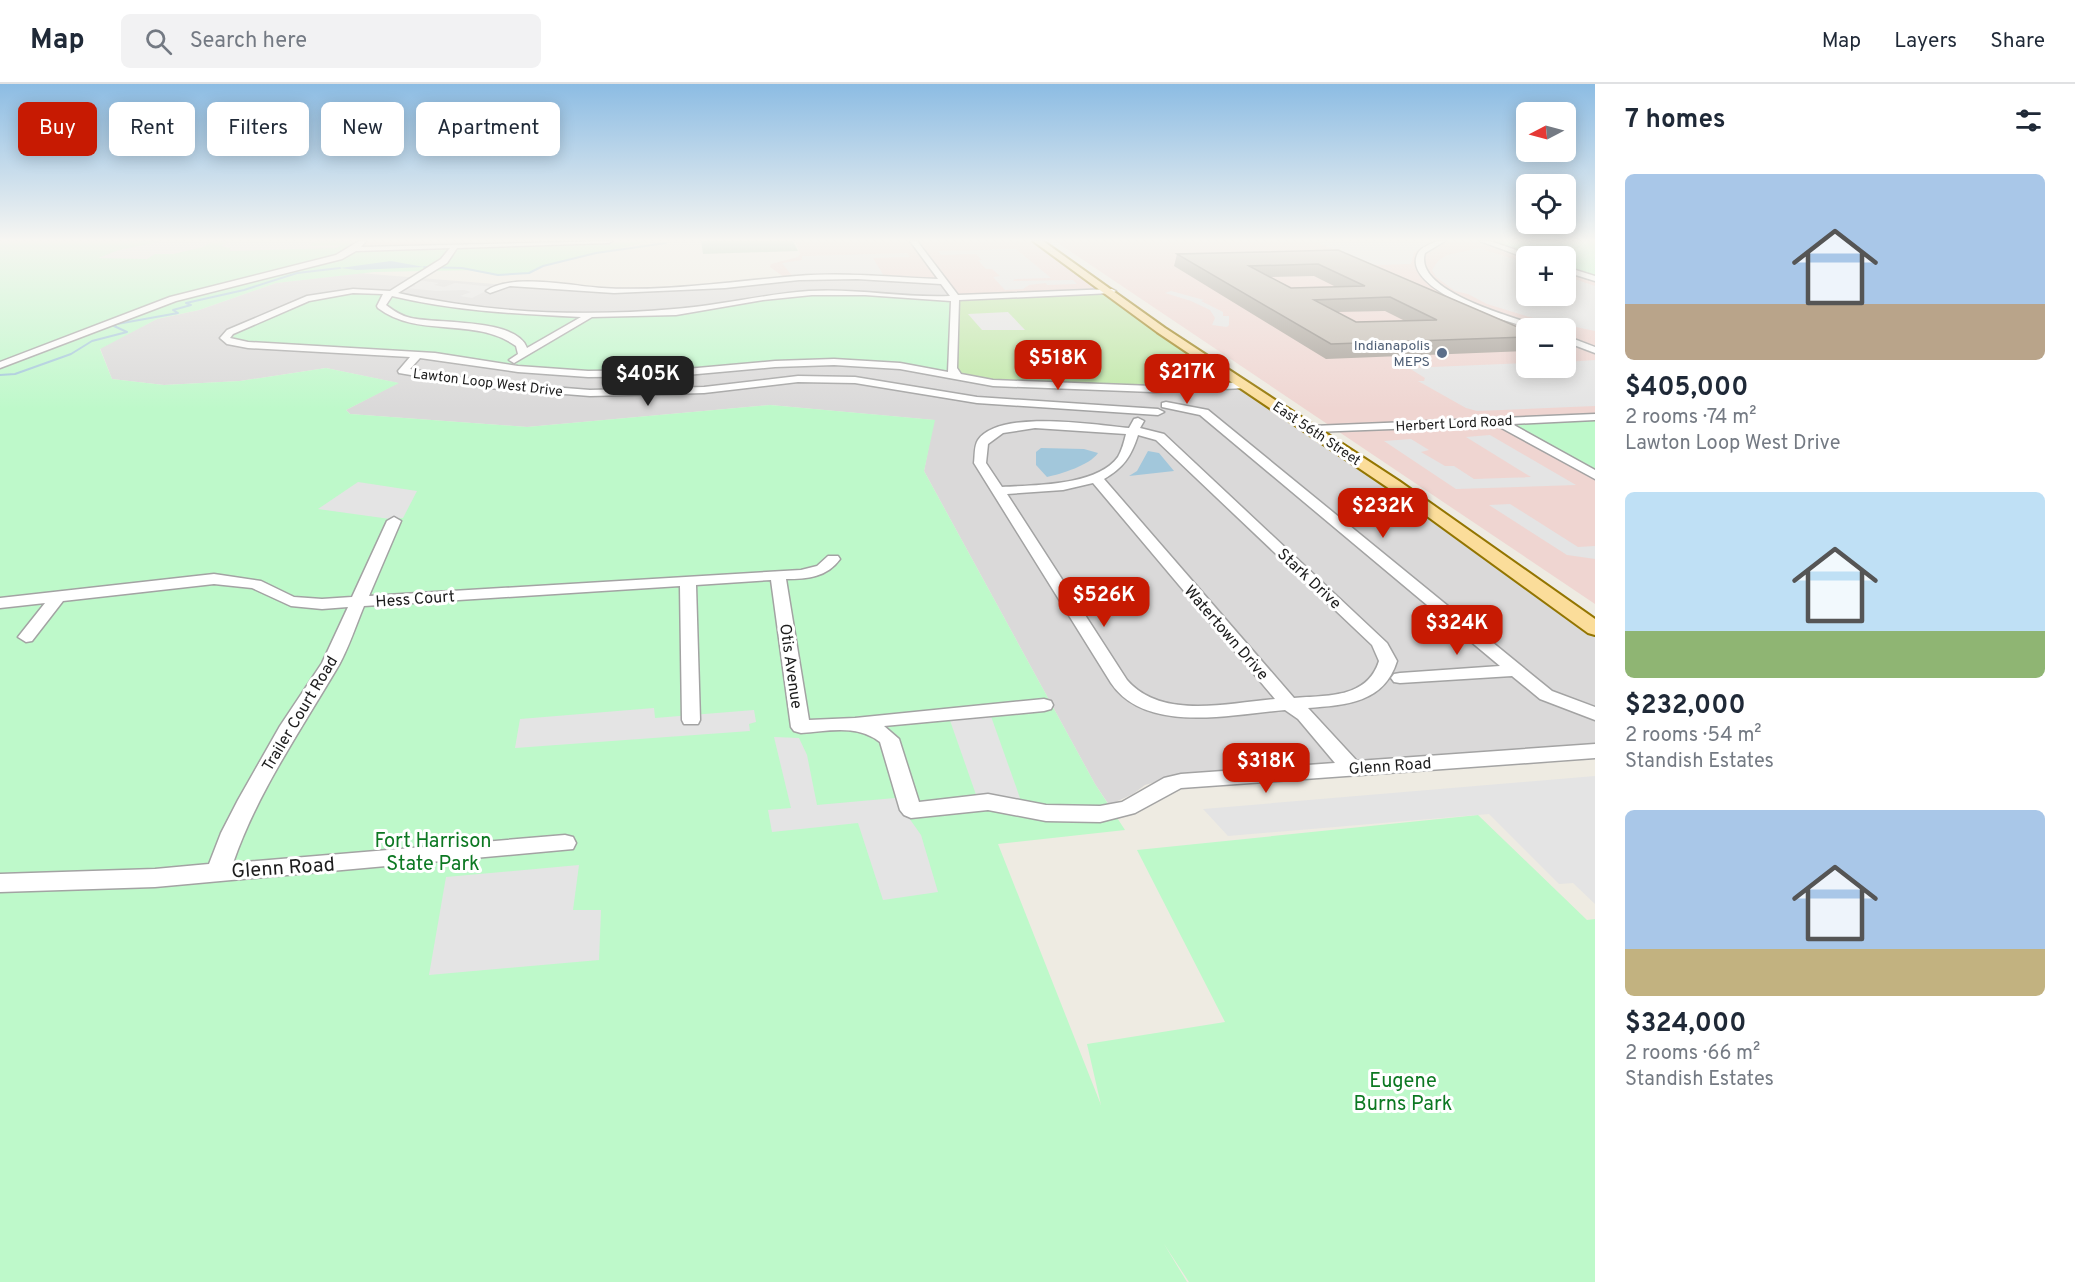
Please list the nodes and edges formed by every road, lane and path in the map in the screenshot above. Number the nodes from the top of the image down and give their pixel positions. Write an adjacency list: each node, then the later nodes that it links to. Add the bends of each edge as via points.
1 (183, 297): 17 (street)
2 (315, 297): 15 (street, Lawton Loop West Drive, via 232,331 225,339 256,346)
3 (386, 297): 16 (street, via 381,302 388,313 497,331 519,342)
4 (406, 297): 11 (street, via 499,311)
5 (764, 297): 11 (street, via 676,312)
6 (913, 297): 7 (street)
7 (955, 297): 19 (street, via 952,368)
8 (1118, 297): 20 (main road, East 56th Street)
9 (1128, 297): 25 (main road, East 56th Street)
10 (1456, 297): 12 (street)
11 (590, 315): 16 (street)
12 (1516, 321)
13 (1576, 343): 14 (street)
14 (1595, 350)
15 (417, 355): 18 (street, Lawton Loop West Drive); 22 (street, Lawton Loop West Drive, via 403,371 559,392 689,391 815,379 877,382 977,400)
16 (523, 355): 18 (street)
17 (0, 365)
18 (505, 366): 19 (street, Lawton Loop West Drive, via 563,373 637,375 834,362 900,366)
19 (959, 378): 21 (street, Lawton Loop West Drive)
20 (1246, 385): 21 (street, Lawton Loop West Drive); 25 (main road, East 56th Street)
21 (1159, 389): 22 (street, via 1173,403)
22 (1163, 407): 26 (street, via 1137,422); 40 (street, via 1204,412)
23 (1595, 417): 24 (street, Herbert Lord Road)
24 (1498, 421): 25 (street, Herbert Lord Road); 27 (street)
25 (1321, 429): 37 (main road, East 56th Street); 38 (main road, East 56th Street)
26 (1133, 431): 28 (street, via 1119,462); 29 (street, Stark Drive, via 1029,425 995,432 982,443 980,463); 42 (street, Stark Drive, via 1160,437 1386,654 1387,667 1365,693 1350,699)
27 (1595, 475)
28 (1095, 477): 29 (street, via 1052,487); 42 (street, Watertown Drive)
29 (996, 491): 42 (street, Stark Drive, via 1120,683 1133,697 1154,707 1181,712)
30 (394, 521): 35 (street, Trailer Court Road)
31 (833, 559): 32 (street, via 819,570)
32 (778, 575): 33 (street, Hess Court); 46 (street, Otis Avenue, via 801,727)
33 (688, 581): 35 (street, Hess Court); 45 (street)
34 (57, 598): 35 (street, Hess Court, via 220,579 256,584 299,603); 36 (street, Hess Court); 39 (street)
35 (357, 602): 51 (street, Trailer Court Road, via 326,672 239,818)
36 (0, 603)
37 (1595, 610)
38 (1595, 629)
39 (26, 637)
40 (1516, 670): 41 (street); 44 (street, via 1546,695)
41 (1400, 678)
42 (1289, 704): 48 (street, Watertown Drive, via 1291,716)
43 (1044, 705): 46 (street)
44 (1592, 716)
45 (691, 720)
46 (852, 723): 49 (street, Otis Avenue, via 874,728 889,739 911,810)
47 (1595, 751): 48 (street, Glenn Road)
48 (1343, 769): 49 (street, Glenn Road, via 1181,781 1128,808 1100,814 1046,813 988,802)
49 (942, 807)
50 (566, 843): 51 (street, Glenn Road)
51 (218, 872): 52 (street, Glenn Road)
52 (0, 883)

